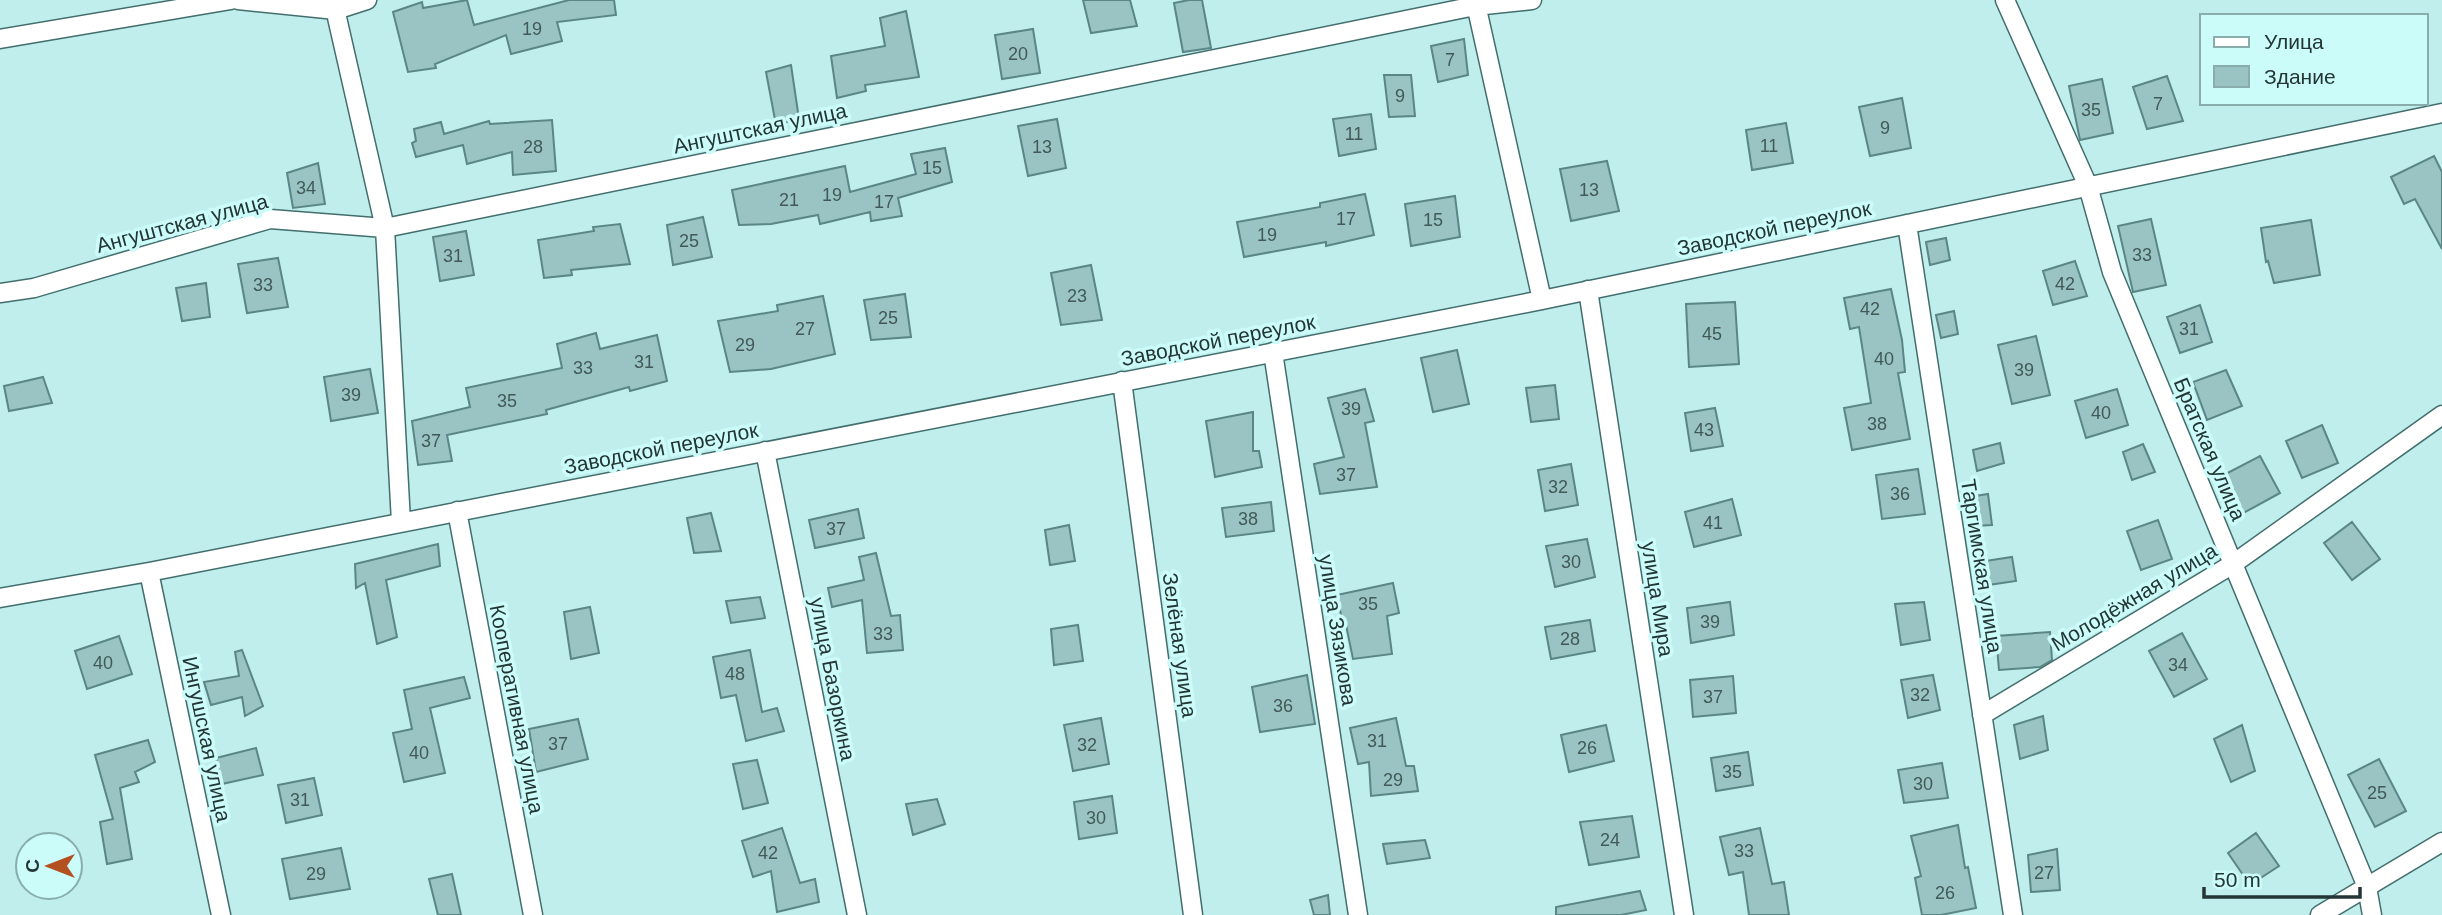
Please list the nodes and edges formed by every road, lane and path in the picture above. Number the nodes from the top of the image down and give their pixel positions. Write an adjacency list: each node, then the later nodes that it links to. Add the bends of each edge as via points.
1 (231, 0): 8 (street)
2 (238, 0): 7 (street)
3 (367, 0): 7 (street)
4 (1532, 0): 6 (street, Ангуштская улица)
5 (2005, 0): 10 (street, Братская улица)
6 (1475, 3): 12 (street, Ангуштская улица); 15 (street)
7 (335, 5): 12 (street)
8 (0, 39)
9 (2442, 113): 10 (street, Заводской переулок)
10 (2088, 186): 11 (street, Заводской переулок); 22 (street, Братская улица, via 2112,272)
11 (1907, 224): 13 (street, Заводской переулок); 25 (street, Таргимская улица)
12 (385, 228): 14 (street, Ангуштская улица, via 270,219 34,288); 21 (street)
13 (1588, 290): 15 (street, Заводской переулок); 33 (street, улица Мира)
14 (0, 293)
15 (1542, 300): 16 (street, Заводской переулок)
16 (1273, 352): 17 (street, Заводской переулок); 32 (street, улица Зязикова)
17 (1122, 382): 19 (street, Заводской переулок); 31 (street, Зелёная улица)
18 (2442, 415): 22 (street, Молодёжная улица)
19 (765, 451): 20 (street, Заводской переулок); 30 (street, улица Базоркина)
20 (457, 511): 21 (street, Заводской переулок); 29 (street, Кооперативная улица)
21 (401, 522): 23 (street, Заводской переулок)
22 (2233, 564): 25 (street, Молодёжная улица); 27 (street, Братская улица)
23 (149, 572): 24 (street, Заводской переулок); 28 (street, Ингушская улица)
24 (0, 598)
25 (1982, 715): 34 (street, Таргимская улица)
26 (2442, 842): 27 (street)
27 (2367, 887): 35 (street); 36 (street, Братская улица)
28 (221, 915)
29 (533, 915)
30 (858, 915)
31 (1193, 915)
32 (1358, 915)
33 (1684, 915)
34 (2013, 915)
35 (2320, 915)
36 (2372, 915)

